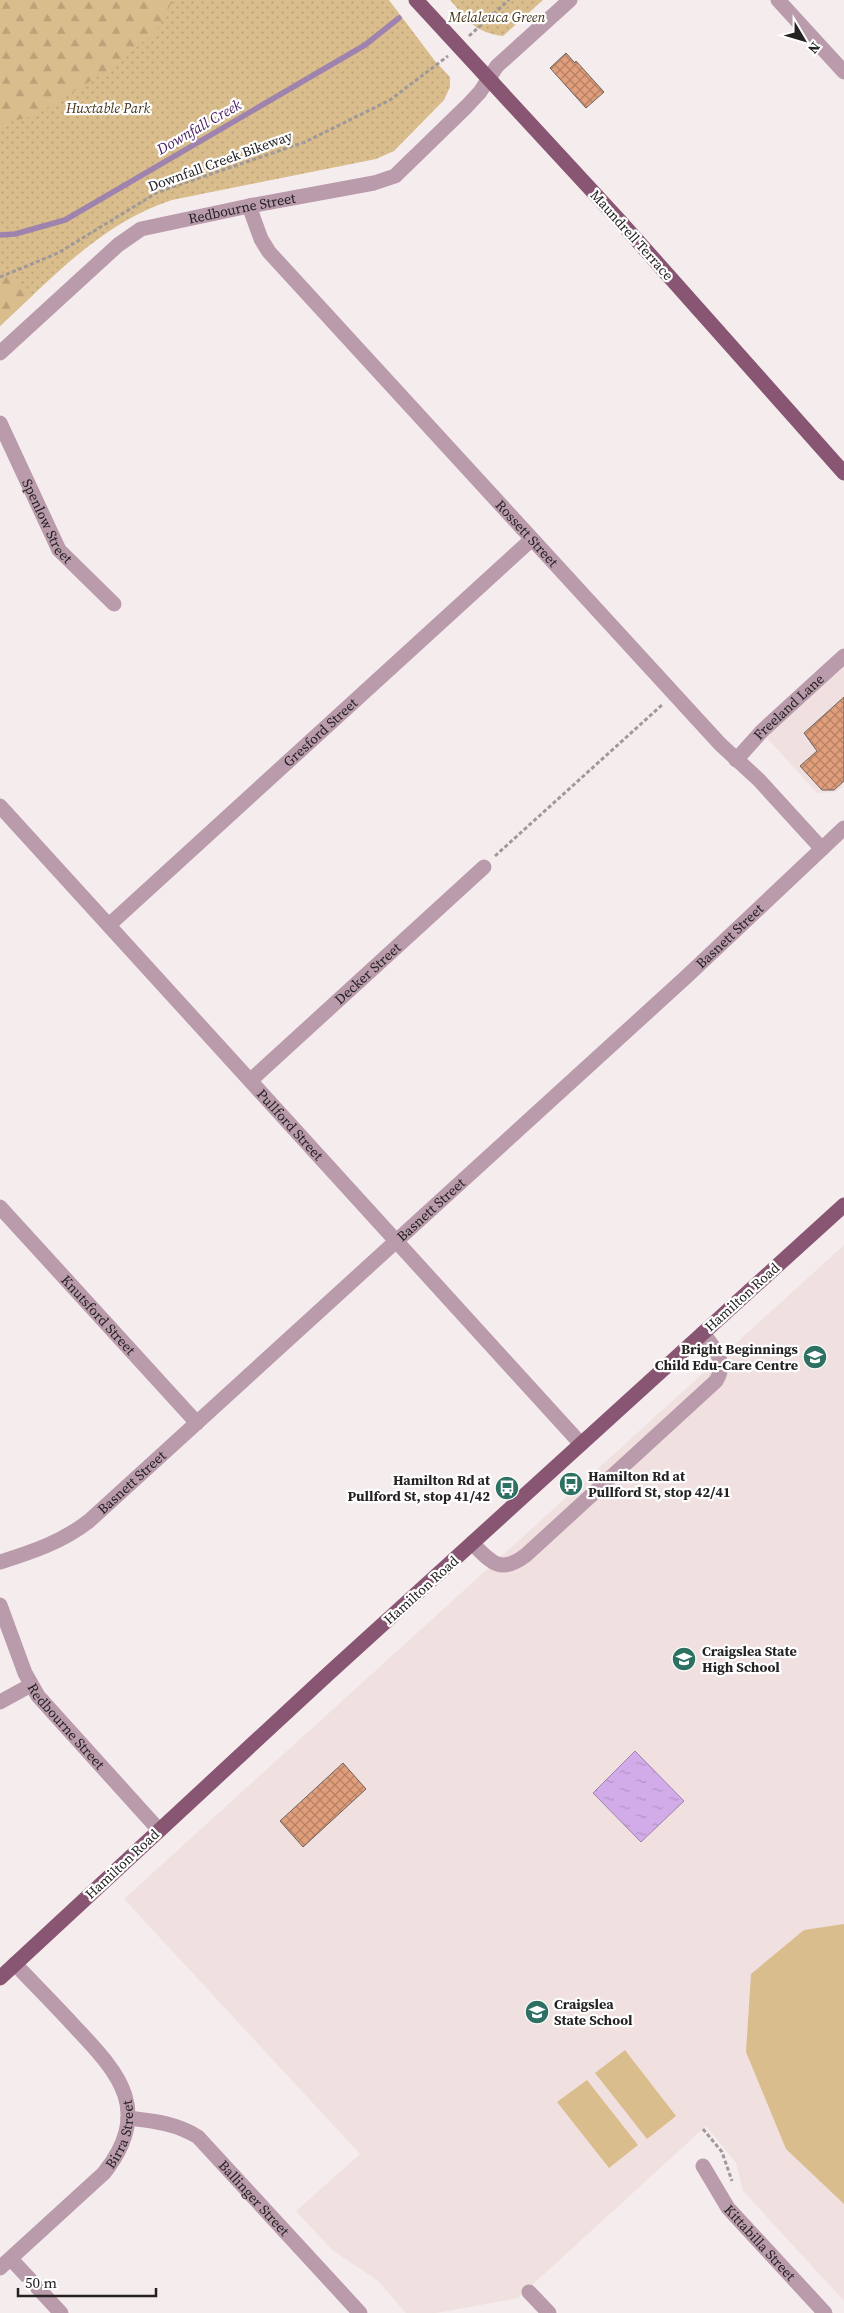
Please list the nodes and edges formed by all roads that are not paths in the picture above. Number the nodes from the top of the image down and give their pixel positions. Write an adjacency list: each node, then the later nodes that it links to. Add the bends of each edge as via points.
1 (416, 0): 5 (main road, Maundrell Terrace)
2 (570, 0): 5 (street, Redbourne Street, via 497,66)
3 (778, 0): 4 (street)
4 (844, 72)
5 (488, 79): 6 (street, Redbourne Street, via 467,106 395,176 374,183); 9 (main road, Maundrell Terrace, via 695,304)
6 (249, 206): 7 (street, Redbourne Street, via 141,228 118,245); 10 (street, Rossett Street, via 260,239 269,252)
7 (0, 354)
8 (0, 423): 11 (street, Spenlow Street, via 59,550)
9 (844, 473)
10 (532, 539): 13 (street, Rossett Street); 18 (street, Gresford Street)
11 (114, 604)
12 (844, 656): 13 (street, Freeland Lane, via 762,731)
13 (736, 760): 16 (street, Rossett Street, via 759,780)
14 (0, 806): 18 (street, Pullford Street)
15 (844, 828): 16 (street, Basnett Street)
16 (822, 849): 22 (street, Basnett Street)
17 (484, 867): 19 (street, Decker Street)
18 (109, 925): 19 (street, Pullford Street)
19 (251, 1080): 22 (street, Pullford Street)
20 (844, 1205): 23 (main road, Hamilton Road)
21 (0, 1207): 24 (street, Knutsford Street)
22 (396, 1240): 24 (street, Basnett Street); 25 (street, Pullford Street)
23 (703, 1333): 25 (main road, Hamilton Road); 26 (street, via 721,1360 720,1375 716,1381 534,1549 519,1561 504,1566 490,1561)
24 (197, 1423): 27 (street, Basnett Street, via 74,1532 50,1546)
25 (581, 1444): 26 (main road, Hamilton Road)
26 (472, 1543): 31 (main road, Hamilton Road)
27 (0, 1562)
28 (0, 1605): 29 (street, Redbourne Street)
29 (31, 1685): 30 (street); 31 (street, Redbourne Street, via 52,1713)
30 (0, 1702)
31 (159, 1830): 32 (main road, Hamilton Road)
32 (15, 1964): 33 (main road, Hamilton Road); 34 (street, Birra Street, via 111,2066 124,2093)
33 (0, 1978)
34 (128, 2118): 36 (street, Birra Street, via 125,2138 104,2173); 39 (street, Ballinger Street, via 168,2123 198,2136)
35 (702, 2166): 41 (street, Kittabilla Street, via 728,2208)
36 (5, 2264): 38 (street)
37 (529, 2292): 40 (street)
38 (61, 2313)
39 (360, 2313)
40 (549, 2313)
41 (825, 2313)

